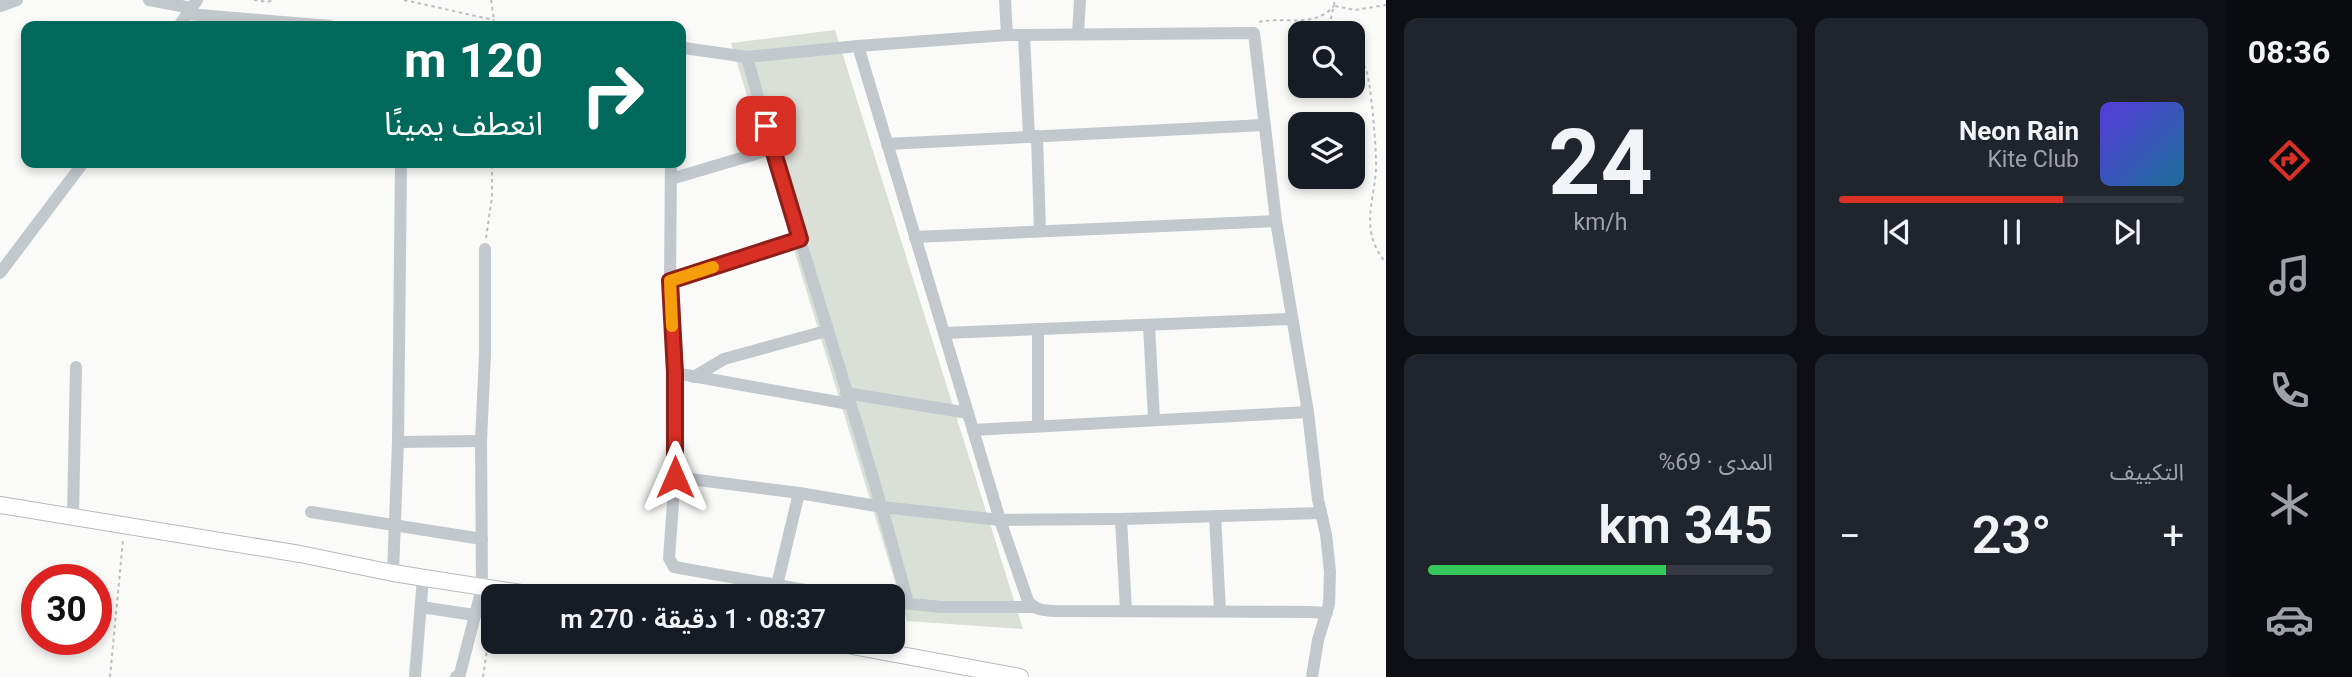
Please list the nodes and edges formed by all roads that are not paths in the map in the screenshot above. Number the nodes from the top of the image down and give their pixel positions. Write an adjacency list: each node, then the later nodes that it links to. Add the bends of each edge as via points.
1 (17, 0): 5 (street)
2 (149, 0): 6 (street)
3 (1005, 0): 9 (street)
4 (1080, 0): 8 (street)
5 (0, 6)
6 (192, 7): 7 (street)
7 (294, 21)
8 (1078, 34): 10 (street); 14 (street, via 1254,33)
9 (1007, 35): 10 (street); 11 (street)
10 (1024, 35): 15 (street)
11 (858, 46): 13 (street); 16 (street)
12 (686, 47): 13 (street)
13 (747, 57): 17 (street)
14 (1264, 125): 15 (street); 22 (street)
15 (1033, 136): 16 (street); 23 (street)
16 (887, 144): 24 (street)
17 (772, 149): 21 (street); 25 (street)
18 (79, 168): 27 (street)
19 (401, 168): 44 (street)
20 (671, 168): 21 (street)
21 (671, 179): 28 (street)
22 (1276, 221): 23 (street); 29 (street)
23 (1041, 231): 24 (street)
24 (915, 237): 33 (street)
25 (800, 239): 28 (street); 32 (street)
26 (485, 249): 43 (street)
27 (0, 273)
28 (670, 281): 35 (street)
29 (1291, 319): 30 (street); 38 (street)
30 (1149, 325): 31 (street); 40 (street)
31 (1038, 329): 33 (street); 41 (street)
32 (826, 331): 36 (street, via 724,359); 37 (street)
33 (944, 333): 39 (street)
34 (76, 368): 52 (street)
35 (675, 373): 36 (street); 45 (street)
36 (694, 377): 37 (street)
37 (848, 399): 39 (street); 48 (street)
38 (1308, 412): 40 (street); 50 (street)
39 (968, 413): 42 (street)
40 (1154, 420): 41 (street)
41 (1038, 426): 42 (street)
42 (972, 430): 54 (street)
43 (481, 441): 44 (street); 56 (street)
44 (398, 442): 55 (street)
45 (675, 477): 46 (street); 60 (street, via 670,563)
46 (799, 493): 48 (street); 61 (street)
47 (0, 506): 52 (main road)
48 (882, 507): 54 (street); 64 (street)
49 (311, 512): 55 (street)
50 (1321, 513): 51 (street); 69 (street, via 1330,572)
51 (1215, 516): 53 (street); 68 (street)
52 (73, 517): 57 (main road)
53 (1121, 519): 54 (street); 67 (street)
54 (1000, 520): 66 (street)
55 (394, 525): 56 (street); 57 (street)
56 (482, 539): 59 (street)
57 (393, 573): 58 (main road)
58 (423, 578): 62 (main road); 65 (street)
59 (481, 584)
60 (771, 584)
61 (777, 584)
62 (481, 587): 70 (street)
63 (905, 604): 64 (street)
64 (908, 604): 66 (street)
65 (421, 607): 70 (street); 73 (street)
66 (1032, 607): 67 (street)
67 (1126, 611): 68 (street)
68 (1220, 611): 69 (street)
69 (1327, 613): 76 (street)
70 (474, 615): 74 (street)
71 (886, 654): 72 (main road)
72 (971, 673): 75 (main road)
73 (418, 676)
74 (456, 677)
75 (1020, 677)
76 (1312, 677)

